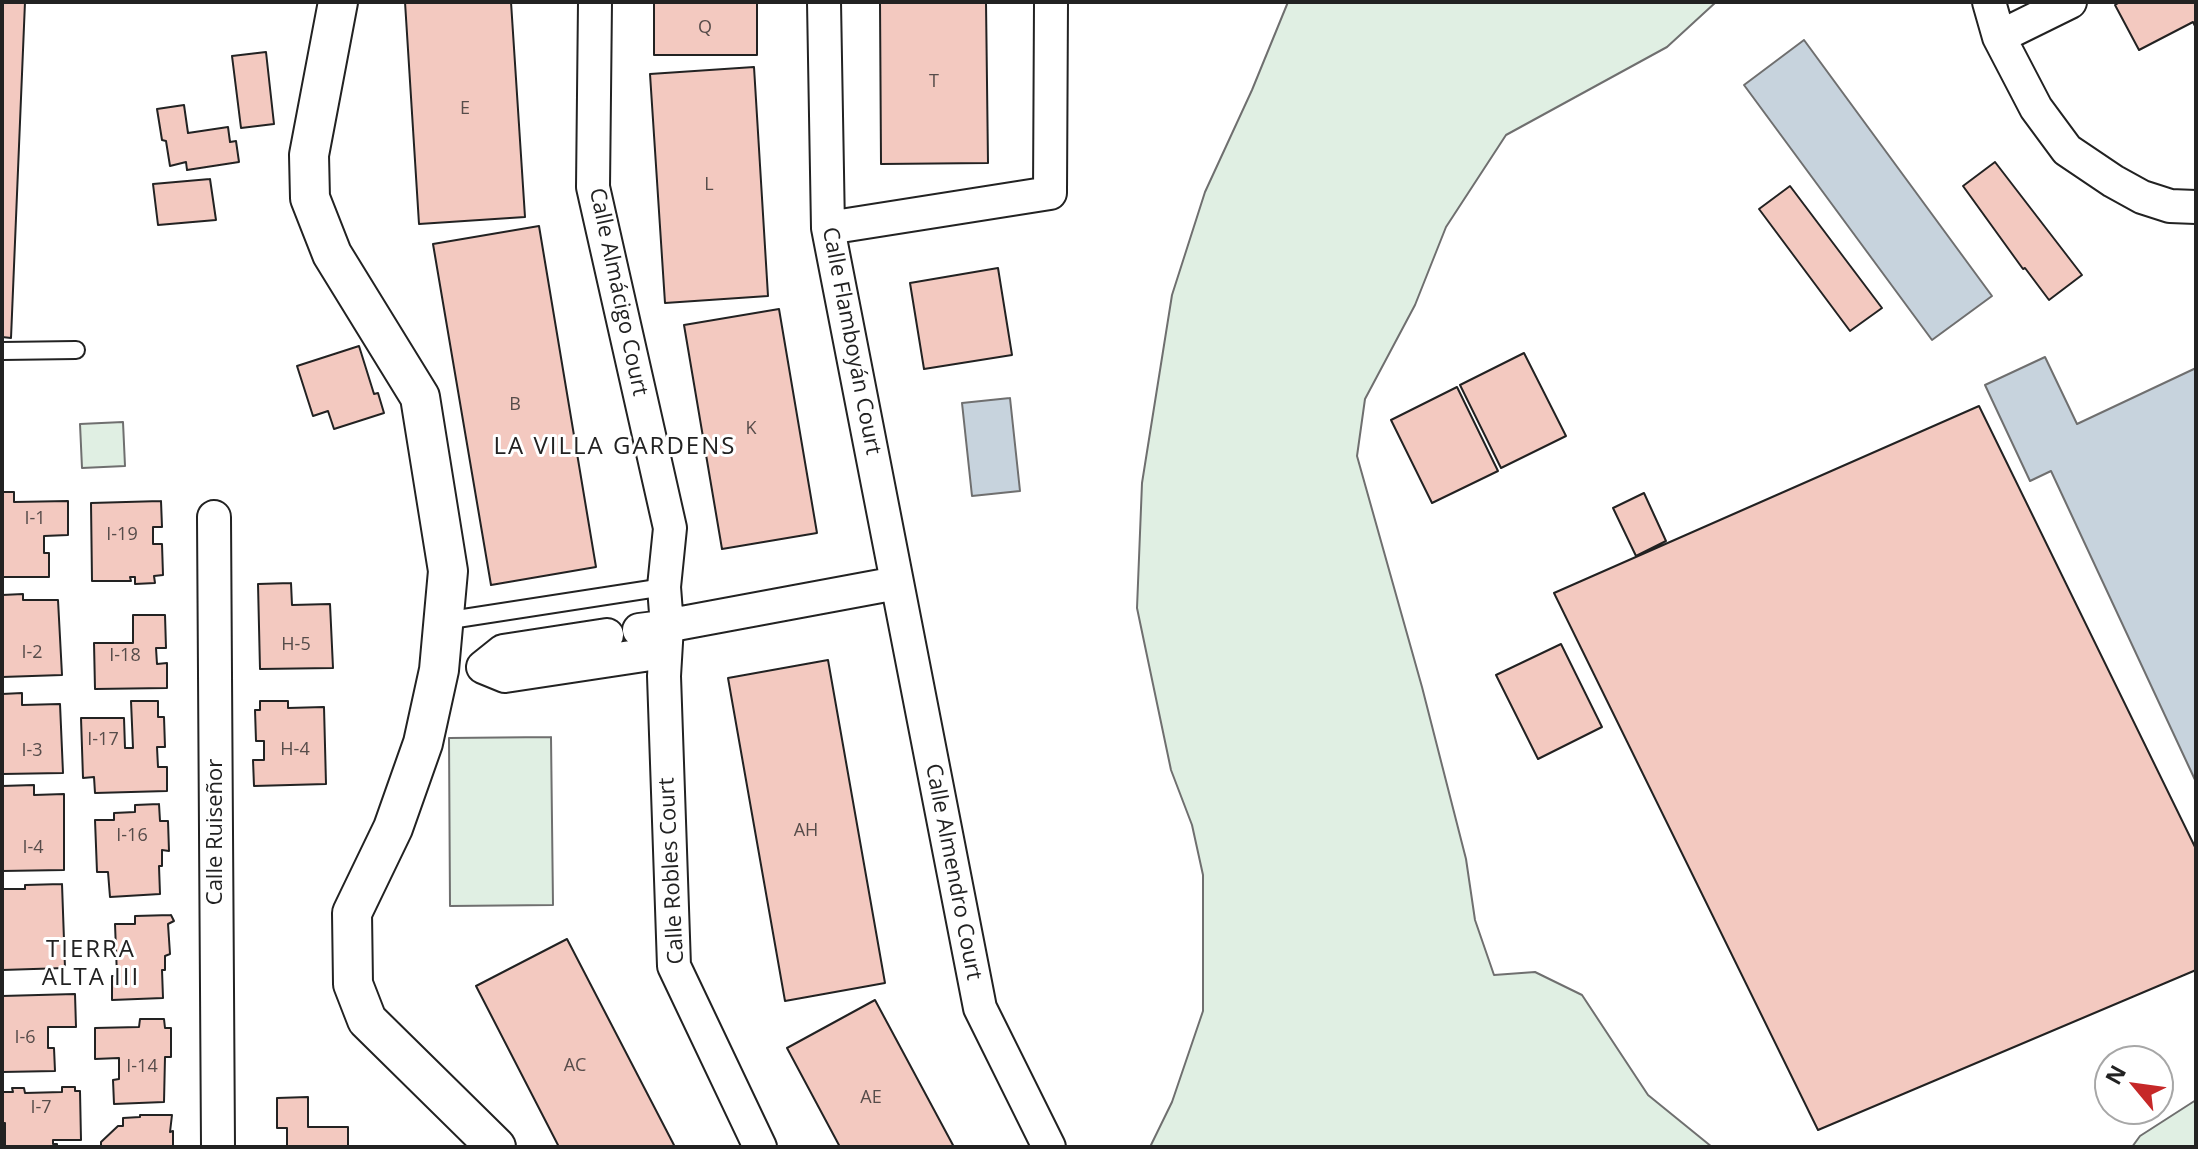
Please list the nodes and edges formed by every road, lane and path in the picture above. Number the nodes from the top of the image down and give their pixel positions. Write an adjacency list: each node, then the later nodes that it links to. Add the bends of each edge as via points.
1 (338, 2): 15 (street, via 309,155 310,198 332,254 420,397 448,571)
2 (595, 2): 14 (street, Calle Almácigo Court, via 593,187 670,528)
3 (824, 2): 9 (street, Calle Flamboyán Court)
4 (1051, 2): 9 (street, via 1050,193)
5 (1989, 2): 7 (street)
6 (2070, 2): 7 (street)
7 (1999, 37): 8 (street, via 2036,108 2067,150 2142,197)
8 (2196, 207)
9 (828, 228): 13 (street, Calle Flamboyán Court)
10 (76, 350): 11 (lane)
11 (2, 351)
12 (214, 517): 20 (street, Calle Ruiseñor)
13 (897, 583): 16 (street); 23 (street, Calle Almendro Court, via 980,1008)
14 (664, 587): 15 (lane); 16 (street, Calle Almácigo Court)
15 (443, 621): 19 (street)
16 (654, 628): 18 (street, via 644,655 505,676); 22 (street, Calle Robles Court, via 664,676 674,966)
17 (607, 635): 18 (street, via 503,651)
18 (483, 667): 19 (street)
19 (439, 670): 21 (street, via 423,743 393,828 352,913 353,984 367,1020)
20 (218, 1147)
21 (496, 1147)
22 (760, 1147)
23 (1049, 1147)

